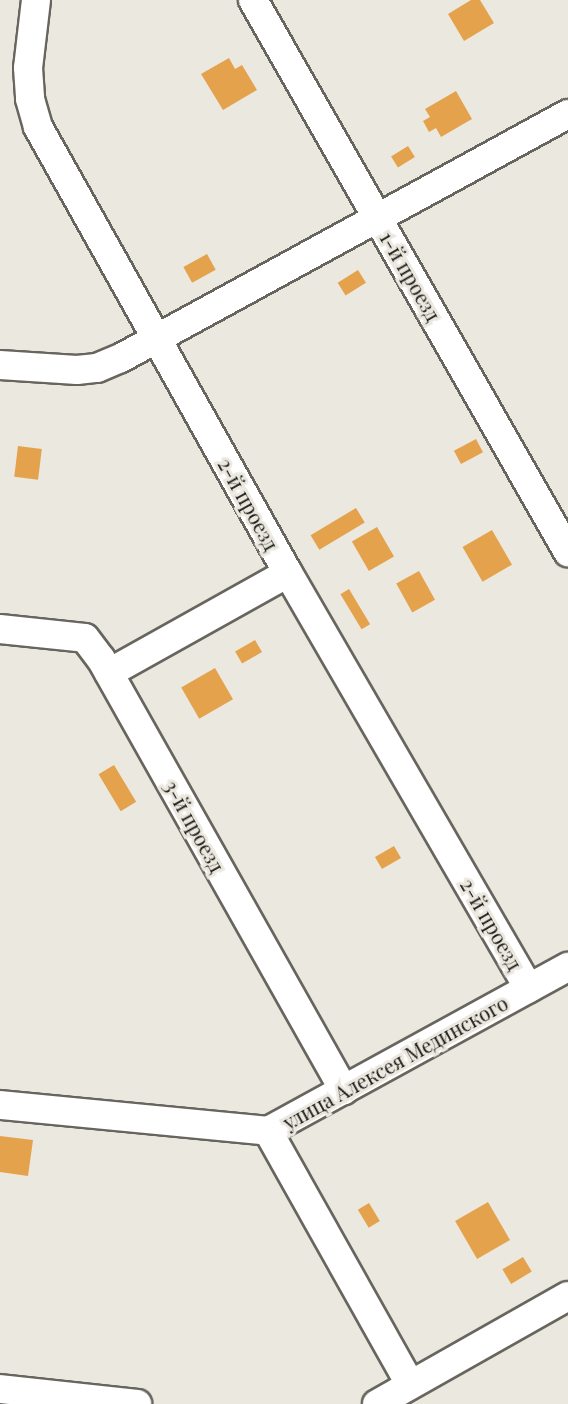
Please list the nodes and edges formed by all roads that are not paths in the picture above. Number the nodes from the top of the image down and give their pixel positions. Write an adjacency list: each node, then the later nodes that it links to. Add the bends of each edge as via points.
1 (36, 0): 5 (street, 2-й проезд, via 28,68 30,99 38,127)
2 (253, 0): 4 (street, 1-й проезд)
3 (568, 114): 4 (street)
4 (378, 218): 5 (street); 7 (street, 1-й проезд)
5 (156, 339): 6 (street, via 97,368 56,370); 8 (street, 2-й проезд)
6 (0, 365)
7 (568, 552)
8 (288, 573): 10 (street); 12 (street, 2-й проезд)
9 (0, 629): 10 (street, 3-й проезд, via 86,638)
10 (109, 673): 13 (street, 3-й проезд)
11 (568, 967): 12 (street, улица Алексея Мединского)
12 (530, 988): 13 (street, улица Алексея Мединского)
13 (344, 1090): 15 (street, улица Алексея Мединского)
14 (0, 1105): 15 (street, улица Алексея Мединского)
15 (268, 1131): 17 (street)
16 (568, 1296): 17 (street)
17 (410, 1384): 20 (street)
18 (0, 1389): 19 (street)
19 (137, 1404)
20 (377, 1404)

